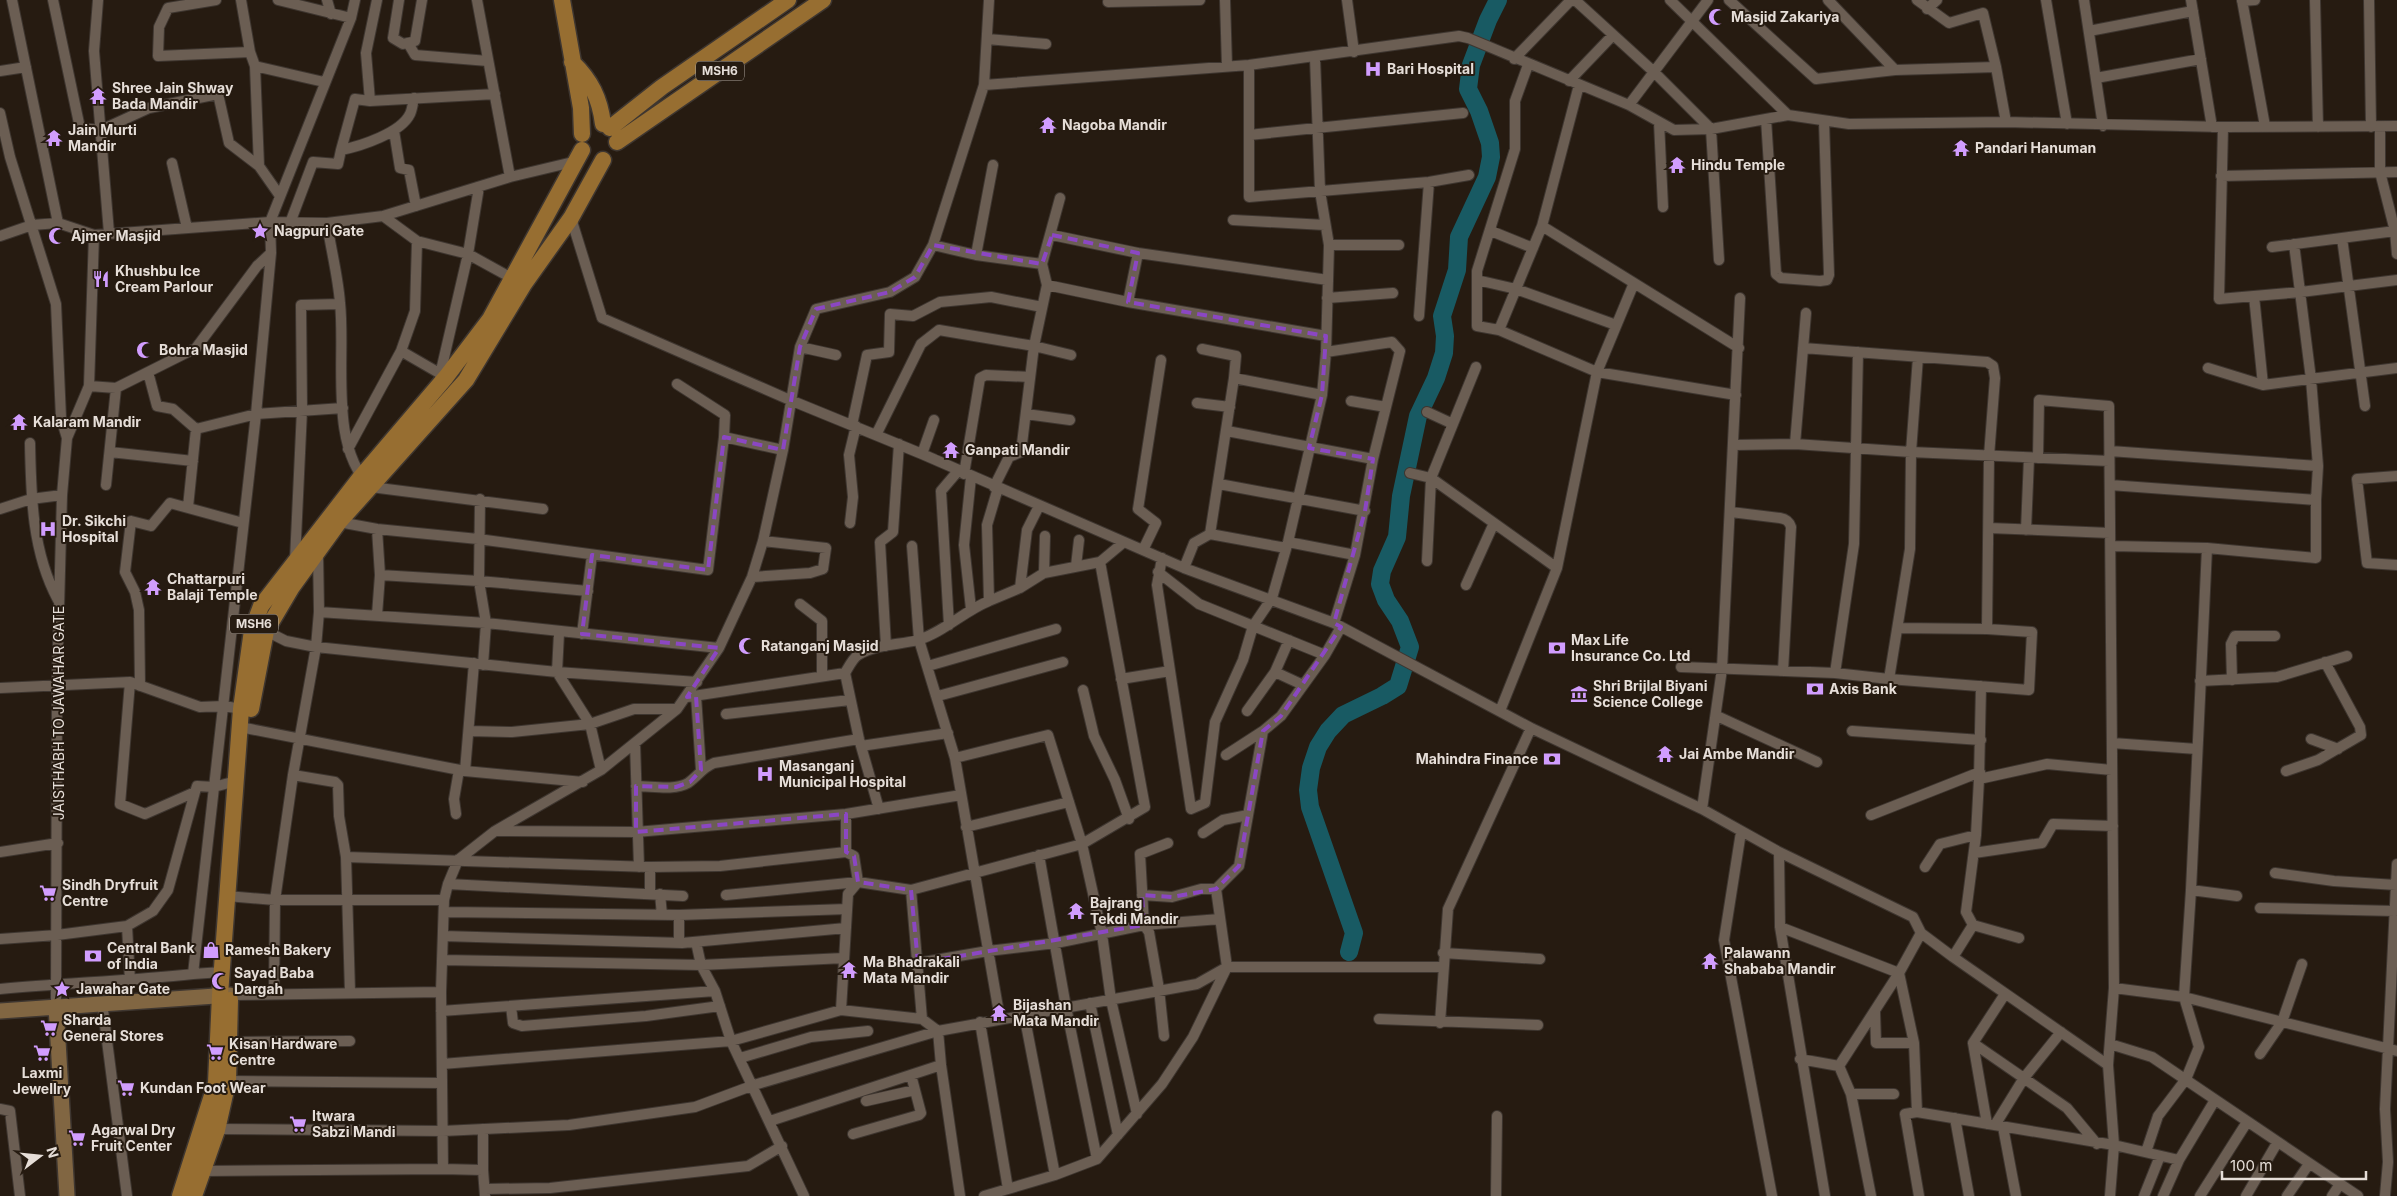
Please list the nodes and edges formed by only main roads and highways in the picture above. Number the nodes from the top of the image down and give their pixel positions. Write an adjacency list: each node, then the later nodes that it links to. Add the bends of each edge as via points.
1 (562, 0): 4 (main road)
2 (788, 0): 5 (main road, MSH6, via 662,87)
3 (823, 0): 5 (main road, MSH6)
4 (572, 62): 5 (main road, via 588,79); 6 (main road, via 581,108)
5 (610, 131): 6 (main road, via 595,124 587,128); 7 (main road, via 615,151)
6 (581, 148): 7 (main road, via 587,157); 8 (main road, MSH6)
7 (603, 160): 8 (main road, MSH6, via 571,218)
8 (518, 282): 9 (main road, MSH6, via 443,376); 9 (main road, MSH6, via 466,380)
9 (366, 482): 10 (main road, MSH6, via 292,587 266,631); 10 (main road, MSH6, via 261,606 249,644)
10 (246, 710): 11 (main road, MSH6)
11 (244, 728): 12 (main road, MSH6); 12 (main road, MSH6, via 236,781)
12 (231, 896): 13 (main road, MSH6); 13 (main road, MSH6, via 222,972)
13 (225, 995): 14 (main road); 16 (main road, MSH6); 16 (main road, MSH6, via 230,1042 228,1081)
14 (56, 1006): 15 (main road); 17 (main road, JAISTHABH TO JAWAHAR GATE)
15 (0, 1011)
16 (210, 1128): 18 (main road, MSH6); 19 (main road, MSH6, via 203,1171)
17 (67, 1196)
18 (180, 1196)
19 (194, 1196)

